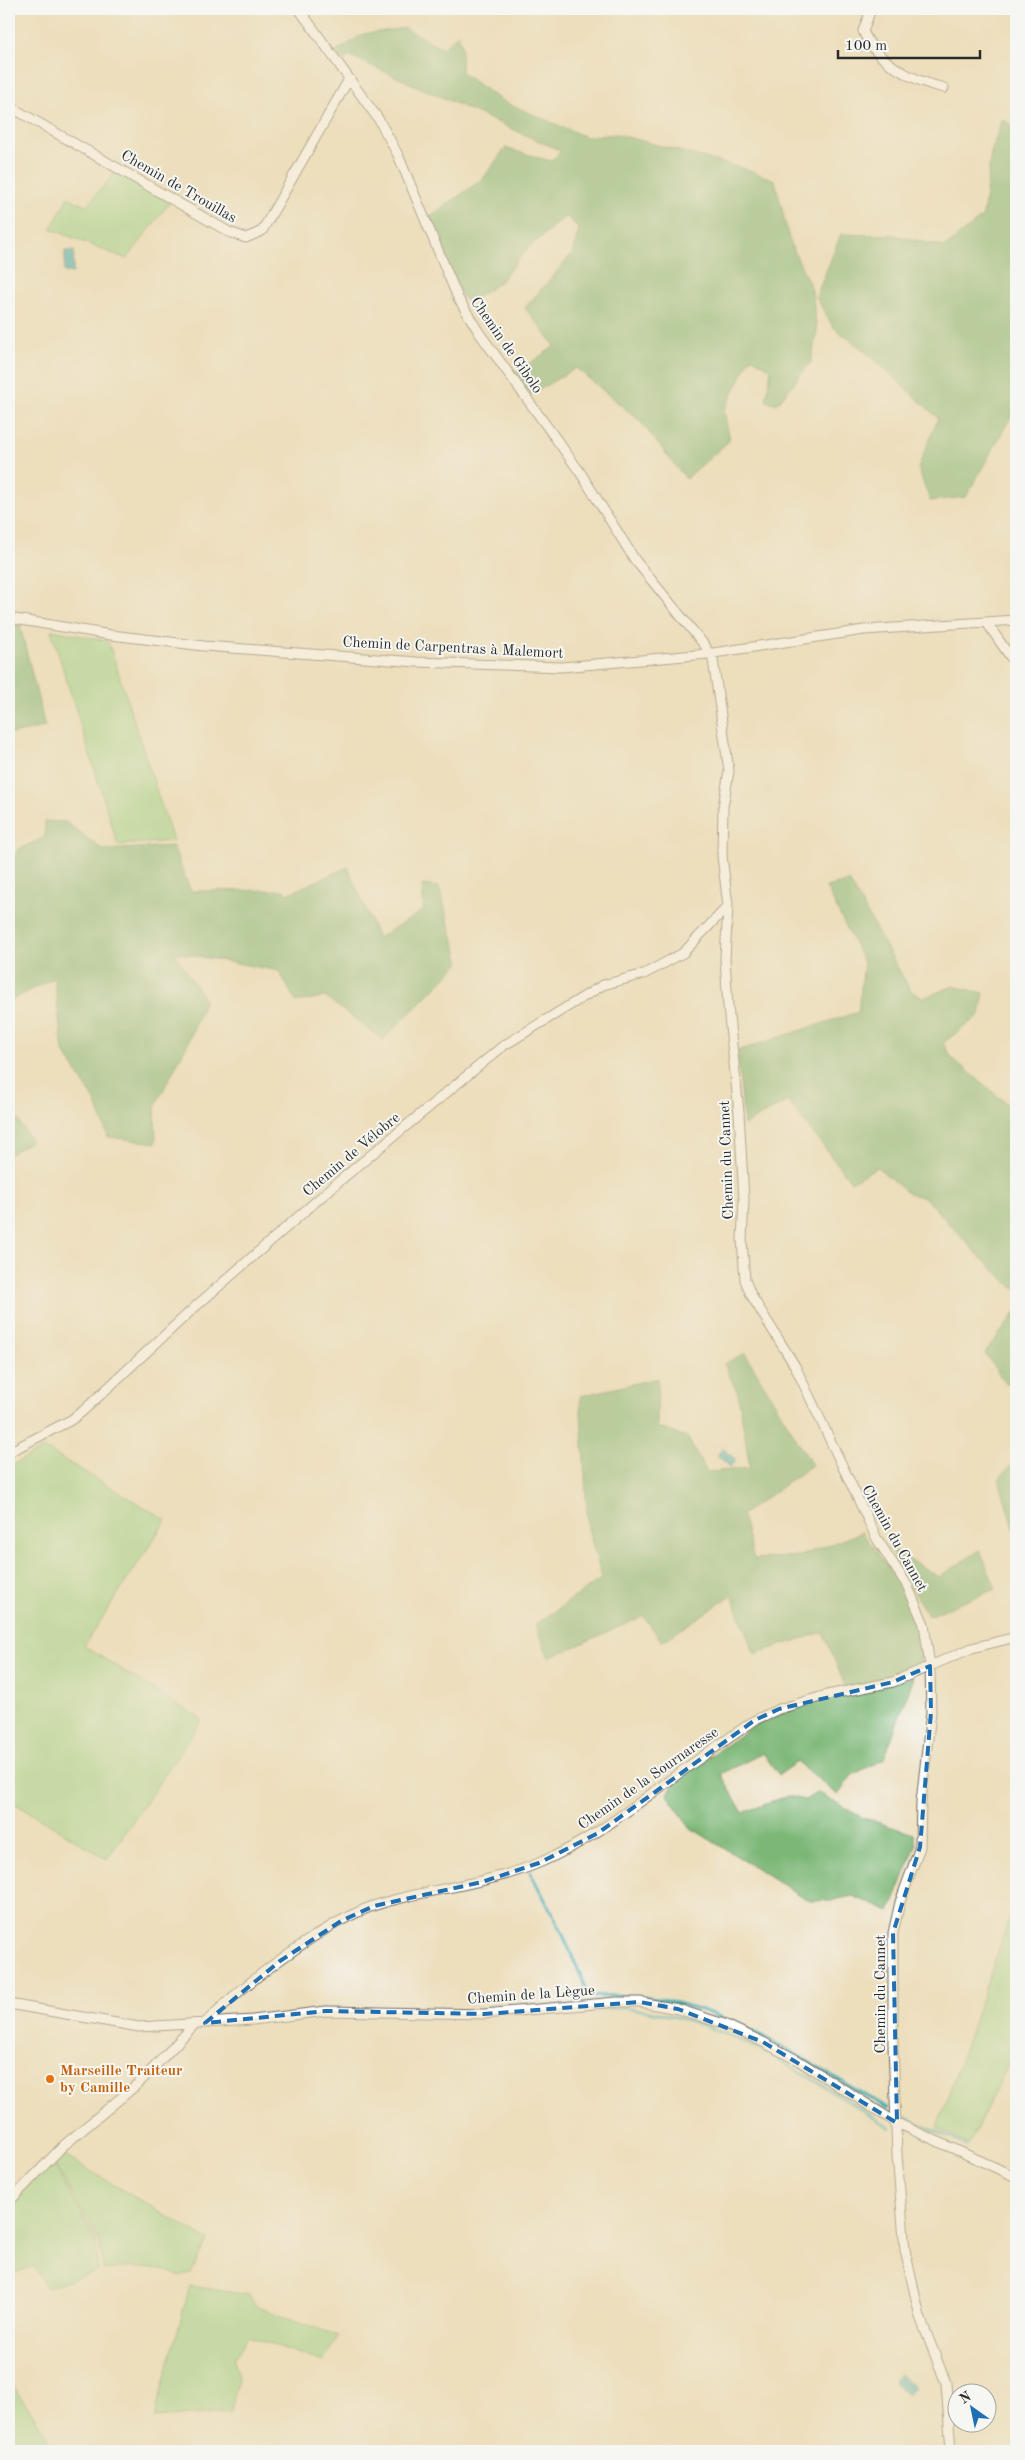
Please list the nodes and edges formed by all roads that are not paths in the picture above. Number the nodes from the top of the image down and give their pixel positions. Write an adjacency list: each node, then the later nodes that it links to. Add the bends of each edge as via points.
1 (300, 9): 3 (street, Chemin de Gibolo)
2 (871, 9): 4 (street, via 863,31 867,40 897,69)
3 (349, 79): 5 (street, Chemin de Trouillas, via 262,231 246,238 229,232); 9 (street, Chemin de Gibolo, via 379,120 398,155 458,298 480,334 580,472 635,560)
4 (944, 88)
5 (9, 106)
6 (9, 618): 9 (street, Chemin de Carpentras à Malemort, via 204,646 477,666 579,667)
7 (1016, 620): 8 (street, Chemin de Carpentras à Malemort)
8 (987, 623): 9 (street, Chemin de Carpentras à Malemort, via 864,630); 10 (street)
9 (709, 654): 11 (street, Chemin du Cannet, via 729,771 723,807 722,856)
10 (1016, 666)
11 (728, 906): 12 (street, Chemin de Vélobre, via 683,953 644,974 603,985 503,1046 330,1189 71,1420); 14 (street, Chemin du Cannet, via 726,958 743,1181 745,1280 795,1366 877,1539 907,1585 924,1624)
12 (9, 1452)
13 (1016, 1637): 14 (street, Chemin de la Sournaresse, via 972,1648)
14 (930, 1666): 16 (street, Chemin de la Sournaresse, via 893,1682 827,1694 755,1720 598,1833 539,1863 482,1882 407,1896 341,1921 280,1961); 18 (street, Chemin du Cannet, via 931,1712 921,1802 920,1847 900,1902 893,1933)
15 (9, 2004): 17 (street, Chemin de la Lègue, via 139,2027)
16 (205, 2023): 17 (street, Chemin de la Lègue); 18 (street, Chemin de la Lègue, via 326,2011 484,2014 568,2005 640,2002 678,2009 724,2024 763,2042)
17 (194, 2024): 20 (street, via 140,2082 63,2146)
18 (897, 2123): 19 (street, Chemin de la Lègue); 21 (street, Chemin du Cannet, via 905,2250 920,2317 946,2383)
19 (1016, 2177)
20 (9, 2202)
21 (951, 2451)

